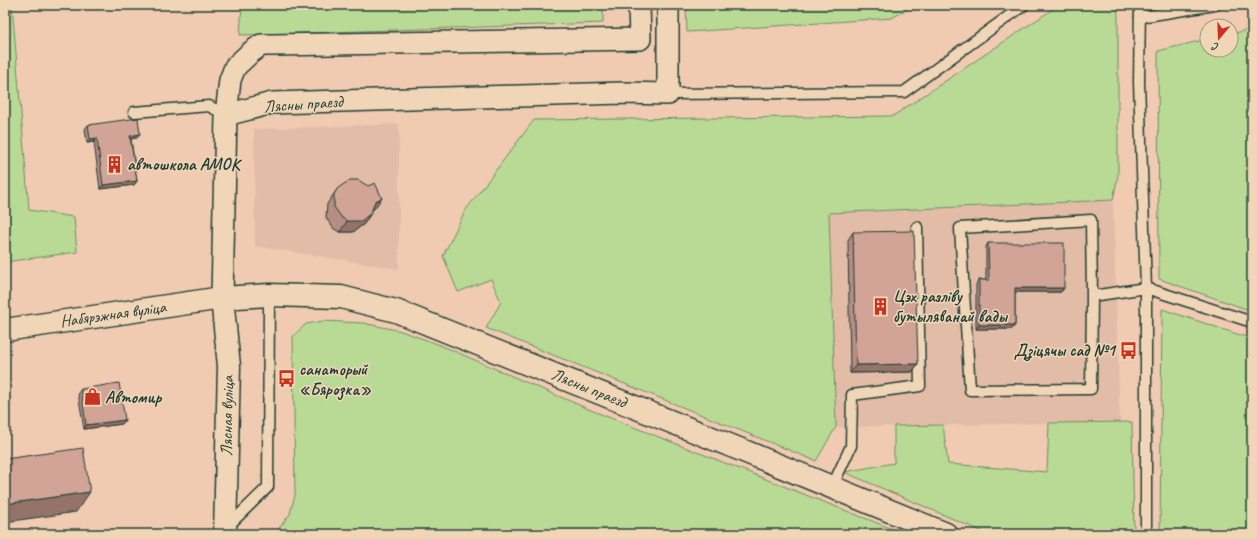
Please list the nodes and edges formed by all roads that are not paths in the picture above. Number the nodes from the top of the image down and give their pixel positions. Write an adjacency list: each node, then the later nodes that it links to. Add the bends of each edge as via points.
1 (639, 5): 9 (street, via 640,39 261,45 235,67 230,80)
2 (668, 5): 7 (street)
3 (1024, 5): 7 (lane, via 904,92)
4 (1140, 5): 6 (lane)
5 (1216, 5): 6 (lane)
6 (1140, 17): 11 (lane, via 1139,82)
7 (668, 94): 9 (street, Лясны праезд, via 272,102)
8 (134, 112): 9 (lane, via 209,106)
9 (226, 116): 14 (street)
10 (917, 227): 17 (lane, via 920,386 852,395 851,446)
11 (1146, 288): 13 (lane); 15 (lane); 20 (lane)
12 (269, 295): 14 (street, Лясны праезд); 17 (street, Лясны праезд, via 342,297 396,311); 18 (lane, via 268,487)
13 (1092, 296): 13 (lane, via 1091,389 970,390 960,228 1091,220)
14 (222, 298): 16 (street, Набярэжная вуліца); 18 (street, Лясная вуліца, via 229,366)
15 (1252, 322)
16 (5, 330)
17 (832, 487): 19 (street, Лясны праезд)
18 (225, 532)
19 (946, 534)
20 (1146, 534)

